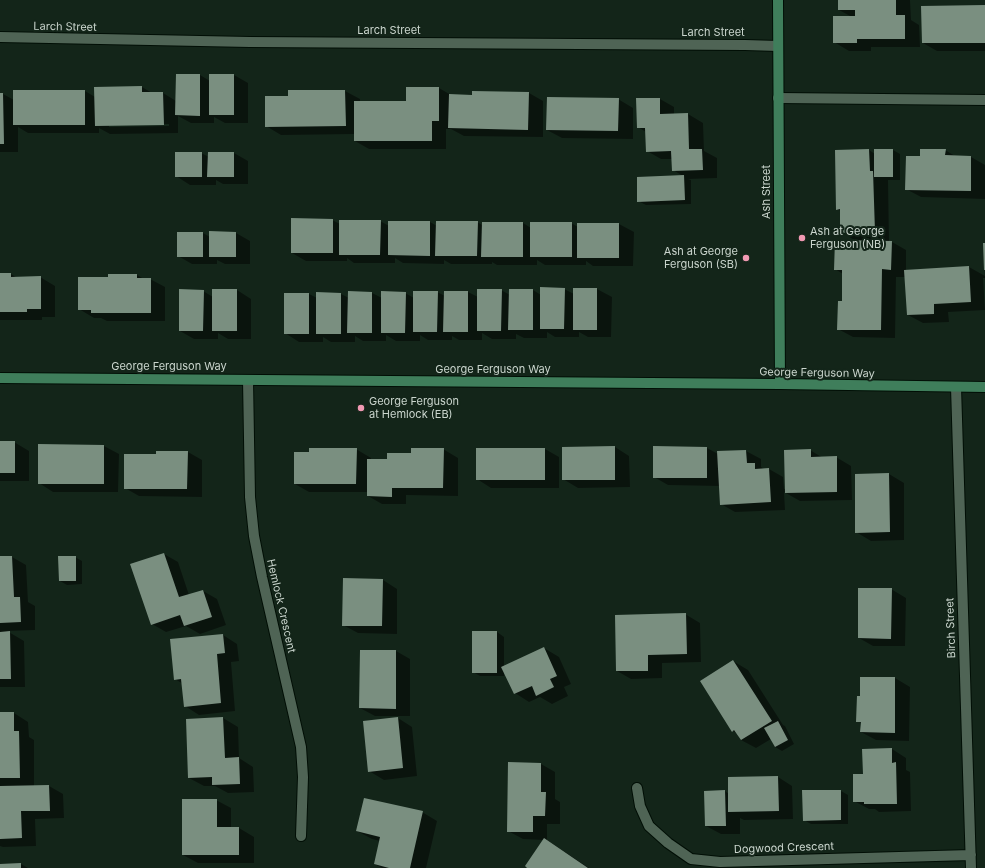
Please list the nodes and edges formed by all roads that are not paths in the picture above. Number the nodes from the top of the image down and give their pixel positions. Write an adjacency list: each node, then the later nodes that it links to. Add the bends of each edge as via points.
1 (778, 0): 3 (main road, Ash Street)
2 (0, 37): 3 (street, Larch Street, via 258,42)
3 (778, 46): 4 (main road, Ash Street)
4 (778, 98): 5 (street); 8 (main road, Ash Street)
5 (985, 100)
6 (0, 378): 7 (main road, George Ferguson Way)
7 (248, 380): 8 (main road, George Ferguson Way); 12 (street, Hemlock Crescent, via 250,490 254,536 301,747)
8 (780, 384): 9 (main road, George Ferguson Way)
9 (956, 387): 10 (main road, George Ferguson Way); 13 (street, Birch Street)
10 (985, 387)
11 (638, 788): 13 (street, Dogwood Crescent, via 640,806 649,826 668,843 691,858 720,862)
12 (301, 836)
13 (970, 855): 14 (street, Birch Street)
14 (971, 868)

